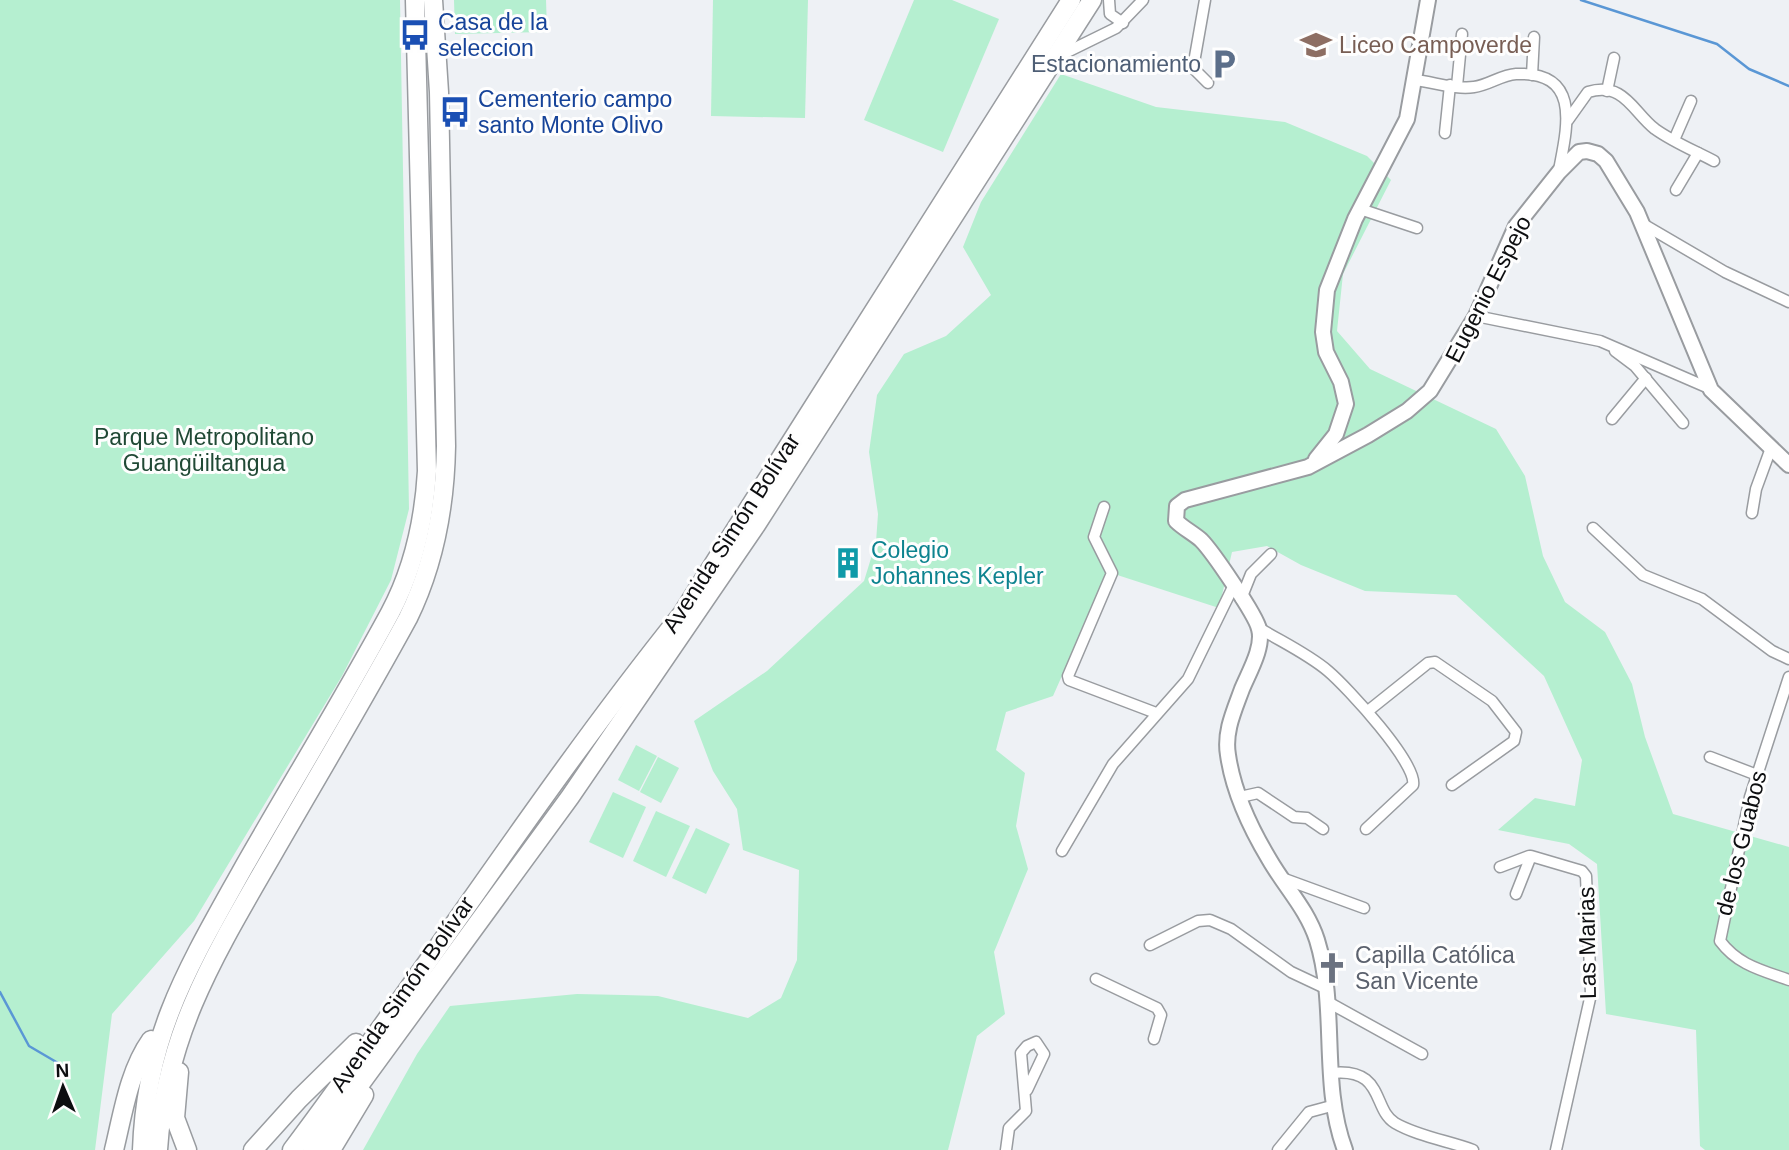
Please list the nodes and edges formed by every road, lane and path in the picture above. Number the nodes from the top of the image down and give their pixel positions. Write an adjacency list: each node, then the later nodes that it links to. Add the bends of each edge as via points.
1 (415, 0): 30 (highway)
2 (433, 0): 29 (highway)
3 (1072, 0): 12 (highway, Avenida Simón Bolívar)
4 (1092, 0): 13 (highway, Avenida Simón Bolívar)
5 (1109, 0): 9 (street, via 1110,14)
6 (1143, 0): 9 (street)
7 (1205, 0): 17 (street, via 1193,68)
8 (1428, 0): 16 (street)
9 (1123, 23): 13 (street)
10 (1461, 34): 18 (street)
11 (1534, 37): 15 (street)
12 (1041, 48): 13 (street); 70 (highway, Avenida Simón Bolívar, via 682,614 610,704)
13 (1058, 57): 74 (highway, Avenida Simón Bolívar, via 763,516 570,797)
14 (1614, 58): 19 (street)
15 (1532, 75): 18 (street, via 1514,74 1472,88); 21 (street, via 1560,90)
16 (1415, 80): 18 (street); 28 (street, via 1397,142)
17 (1208, 83)
18 (1454, 85): 22 (street)
19 (1607, 91): 21 (street, via 1588,92); 23 (street, via 1629,100 1649,123)
20 (1691, 101): 23 (street)
21 (1568, 120): 26 (street)
22 (1445, 133)
23 (1674, 140): 24 (street)
24 (1698, 153): 25 (street); 27 (street)
25 (1714, 161)
26 (1559, 172): 31 (street, Eugenio Espejo, via 1579,152 1598,154); 34 (street, Eugenio Espejo, via 1517,226)
27 (1676, 190)
28 (1360, 209): 32 (street); 42 (street, via 1323,311 1326,352 1342,383 1346,404 1327,449)
29 (442, 211): 30 (highway); 71 (highway, via 446,489 430,567 408,618 232,926)
30 (420, 212): 72 (highway, via 427,471 425,508 406,583 212,921)
31 (1643, 224): 33 (street, via 1725,272); 37 (street, Eugenio Espejo)
32 (1418, 228)
33 (1789, 302)
34 (1476, 316): 35 (street); 42 (street, Eugenio Espejo, via 1430,391 1368,435)
35 (1600, 341): 36 (street); 37 (street)
36 (1646, 379): 38 (street); 39 (street)
37 (1711, 390): 40 (street, Eugenio Espejo)
38 (1612, 419)
39 (1683, 423)
40 (1771, 448): 41 (street, Eugenio Espejo); 44 (street)
41 (1789, 465)
42 (1308, 467): 47 (street, Eugenio Espejo, via 1177,506 1176,521 1216,558)
43 (1104, 507): 52 (street, via 1094,537 1112,573 1069,680)
44 (1752, 513)
45 (1593, 528): 49 (street, via 1643,575 1702,600)
46 (1271, 554): 47 (street)
47 (1237, 593): 48 (street, Eugenio Espejo); 52 (street, via 1188,679)
48 (1259, 628): 51 (street, via 1328,671); 56 (street, via 1259,644 1228,729 1228,755)
49 (1789, 659)
50 (1789, 677): 54 (street, de los Guabos)
51 (1368, 711): 55 (street, via 1435,662 1492,701 1516,732 1514,741); 58 (street, via 1415,779)
52 (1156, 713): 59 (street, via 1114,764)
53 (1710, 757): 54 (street)
54 (1757, 775): 67 (street, de los Guabos, via 1720,941 1732,957)
55 (1452, 785)
56 (1240, 797): 57 (street, via 1258,793 1294,817 1307,818); 62 (street)
57 (1323, 829)
58 (1366, 829)
59 (1062, 851)
60 (1529, 856): 61 (street); 63 (street); 91 (street, Las Marias, via 1586,876 1591,994)
61 (1500, 867)
62 (1282, 878): 64 (street); 69 (street, via 1316,937)
63 (1516, 894)
64 (1364, 908)
65 (1150, 944): 69 (street, via 1198,920 1210,920 1231,929)
66 (1096, 979): 73 (street, via 1157,1008 1161,1016)
67 (1785, 979): 68 (street, de los Guabos)
68 (1789, 990)
69 (1325, 994): 75 (street); 76 (street)
70 (398, 1000): 83 (highway); 84 (highway, Avenida Simón Bolívar)
71 (186, 1019): 81 (highway, via 168,1073); 82 (highway, via 175,1118)
72 (165, 1020): 79 (highway, via 144,1050 128,1091); 80 (highway, via 150,1071)
73 (1154, 1039)
74 (387, 1045): 85 (highway, Avenida Simón Bolívar); 86 (highway)
75 (1422, 1054)
76 (1331, 1073): 78 (street); 90 (street, via 1349,1073 1370,1084 1395,1123)
77 (1027, 1090): 87 (street, via 1026,1111 1009,1128)
78 (1335, 1105): 88 (street, via 1309,1112); 89 (street)
79 (114, 1150)
80 (142, 1150)
81 (158, 1150)
82 (187, 1150)
83 (253, 1150)
84 (292, 1150)
85 (312, 1150)
86 (331, 1150)
87 (1006, 1150)
88 (1278, 1150)
89 (1345, 1150)
90 (1473, 1150)
91 (1556, 1150)

